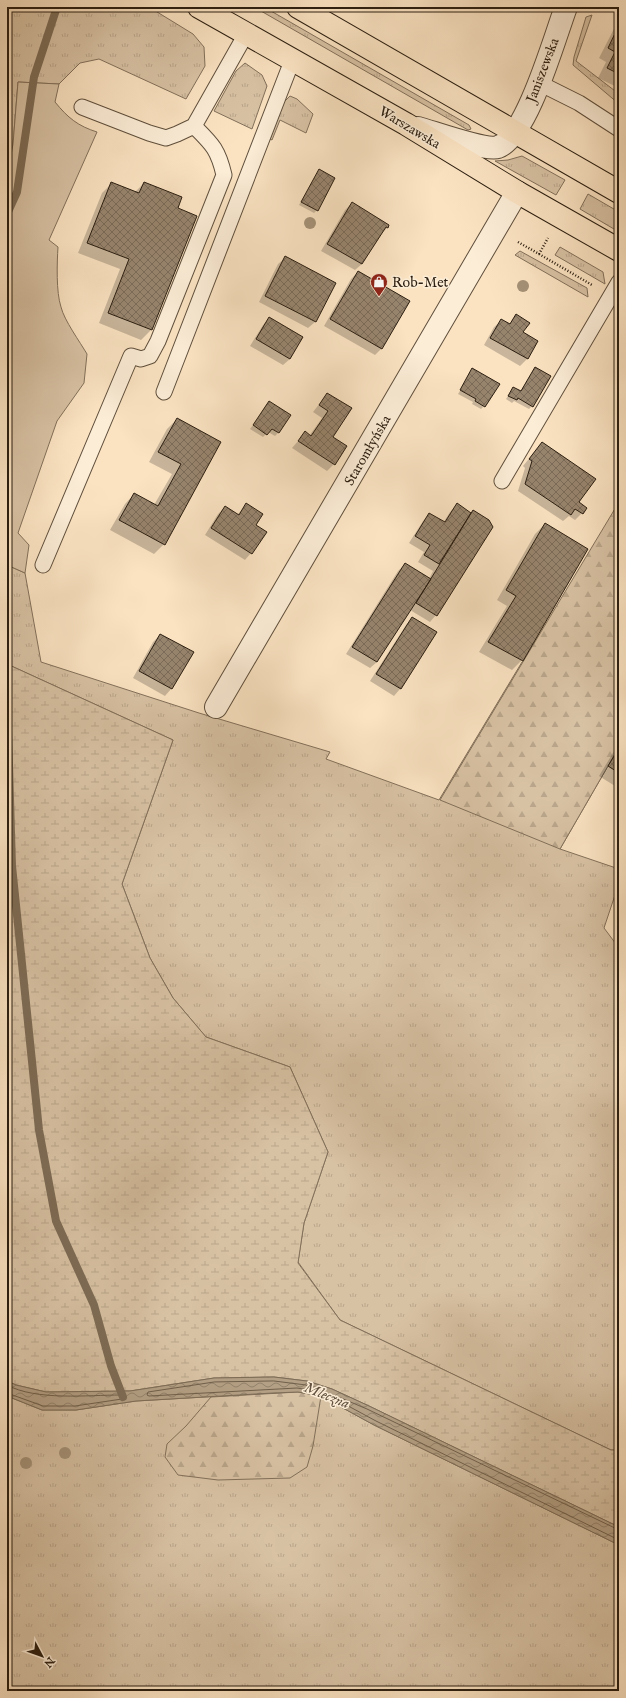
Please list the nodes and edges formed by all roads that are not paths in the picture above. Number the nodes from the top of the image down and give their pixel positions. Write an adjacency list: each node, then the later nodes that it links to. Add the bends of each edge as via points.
1 (199, 7): 4 (main road, Warszawska)
2 (298, 7): 11 (main road)
3 (566, 7): 6 (street, Janiszewska)
4 (246, 34): 5 (main road, Warszawska); 9 (lane)
5 (292, 61): 8 (main road, Warszawska); 16 (lane)
6 (539, 82): 10 (lane, via 579,103); 11 (street, Janiszewska, via 524,118)
7 (82, 107): 9 (lane, via 166,138)
8 (406, 124): 11 (street, Janiszewska, via 485,147 497,147); 12 (main road, Warszawska)
9 (194, 126): 18 (lane, via 211,143 220,157 224,175 158,341 150,356 141,359 131,356)
10 (619, 129)
11 (515, 132): 13 (main road)
12 (517, 192): 14 (main road, Warszawska); 19 (street, Staromłyńska)
13 (619, 192)
14 (619, 250)
15 (619, 282): 17 (lane)
16 (164, 392)
17 (502, 481)
18 (43, 565)
19 (216, 707)

